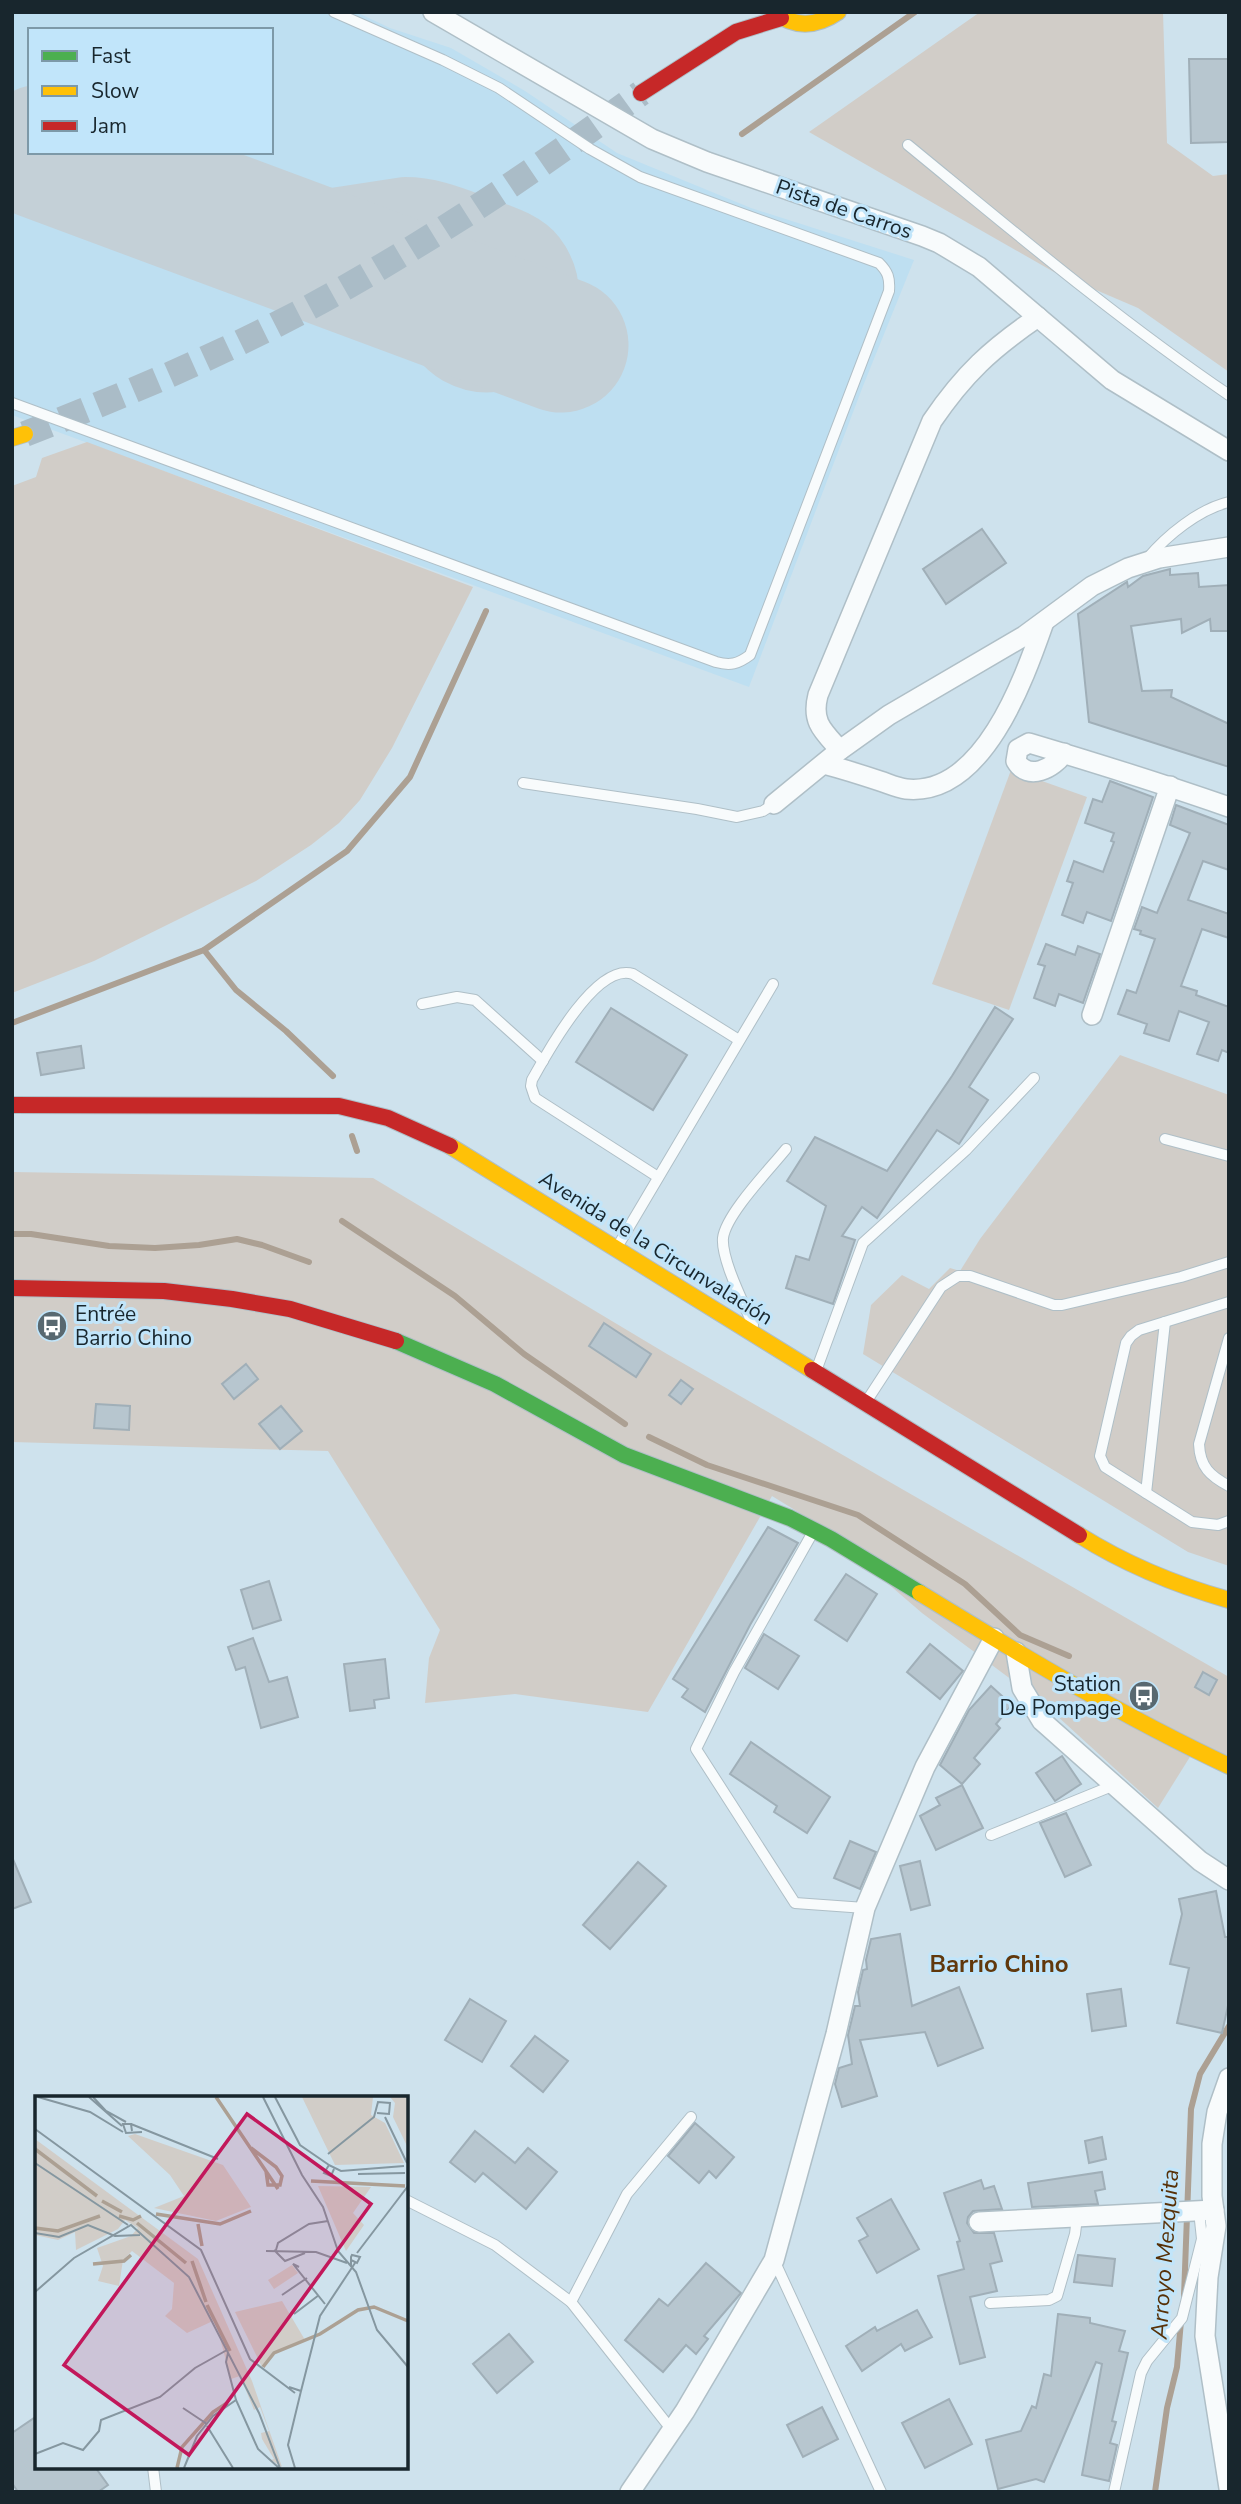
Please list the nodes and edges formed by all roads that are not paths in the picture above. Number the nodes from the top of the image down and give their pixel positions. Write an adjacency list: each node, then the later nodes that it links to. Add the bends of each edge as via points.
1 (334, 12): 11 (lane, via 499,88 640,177 879,263 886,270 889,291 750,655 740,663 716,662)
2 (433, 12): 9 (street, Pista de Carros, via 652,139 939,243 979,267)
3 (751, 12): 6 (main road)
4 (838, 12): 5 (main road, via 813,25 799,25)
5 (777, 15): 6 (main road)
6 (736, 32): 7 (main road)
7 (641, 93)
8 (908, 145): 10 (lane, via 1039,254)
9 (1038, 317): 12 (street, Pista de Carros, via 1112,380); 17 (street, via 975,365 932,421 818,695 815,716)
10 (1229, 395)
11 (12, 403)
12 (1229, 451)
13 (1229, 502): 15 (lane, via 1191,521 1158,545)
14 (1229, 547): 15 (street)
15 (1144, 562): 16 (street, via 1092,586)
16 (1044, 622): 17 (street, via 889,715); 19 (street, via 1026,674 1000,724 967,769 928,788 906,789)
17 (840, 750): 19 (street)
18 (1064, 753): 21 (street)
19 (824, 764): 22 (street)
20 (523, 783): 22 (lane, via 737,817)
21 (1170, 786): 23 (street); 26 (street)
22 (774, 804)
23 (1229, 807)
24 (773, 984): 27 (lane)
25 (422, 1004): 28 (lane, via 457,997 475,1000)
26 (1092, 1016)
27 (739, 1040): 28 (lane, via 633,974 620,972 581,1004); 34 (lane)
28 (543, 1060): 34 (lane, via 532,1080 535,1098)
29 (1034, 1078): 42 (lane, via 966,1150 863,1243)
30 (12, 1105): 35 (main road, Avenida de la Circunvalación, via 322,1105 365,1110 429,1134)
31 (1165, 1139): 33 (lane)
32 (786, 1149): 40 (lane, via 731,1218 723,1237)
33 (1229, 1156)
34 (658, 1177): 35 (lane)
35 (616, 1249): 40 (main road, Avenida de la Circunvalación)
36 (1229, 1262): 43 (lane, via 1062,1305 958,1276 941,1287)
37 (12, 1288): 47 (main road, via 164,1291 290,1309 392,1339 495,1384 624,1455)
38 (1229, 1302): 39 (lane)
39 (1165, 1322): 45 (lane); 45 (lane, via 1139,1330 1126,1343 1100,1457 1105,1467)
40 (757, 1336): 42 (main road, Avenida de la Circunvalación)
41 (1229, 1338): 44 (lane, via 1199,1444 1205,1469)
42 (816, 1371): 43 (main road, Avenida de la Circunvalación)
43 (866, 1403): 48 (main road, Avenida de la Circunvalación, via 1097,1546)
44 (1229, 1486)
45 (1146, 1493): 46 (lane, via 1192,1522 1218,1525)
46 (1229, 1521)
47 (814, 1531): 49 (main road); 55 (lane, via 696,1749 795,1903)
48 (1221, 1602)
49 (994, 1638): 50 (main road); 55 (street, via 925,1767)
50 (1016, 1651): 51 (main road); 52 (street, via 1022,1688 1034,1712)
51 (1229, 1766)
52 (1112, 1786): 53 (lane); 54 (street)
53 (991, 1835)
54 (1229, 1880)
55 (865, 1908): 62 (street)
56 (1229, 2078): 60 (street, via 1213,2128)
57 (691, 2117): 63 (lane, via 627,2194)
58 (408, 2201): 63 (lane, via 495,2245)
59 (1077, 2217): 60 (street); 61 (street); 64 (lane, via 1058,2296)
60 (1215, 2221): 67 (street, via 1205,2336); 71 (lane, via 1202,2239 1182,2318 1141,2373)
61 (979, 2222)
62 (774, 2260): 65 (street); 70 (lane)
63 (572, 2302): 65 (lane)
64 (990, 2303)
65 (671, 2429): 69 (street)
66 (153, 2469): 68 (lane)
67 (1229, 2488)
68 (156, 2492)
69 (630, 2492)
70 (881, 2492)
71 (1114, 2492)

